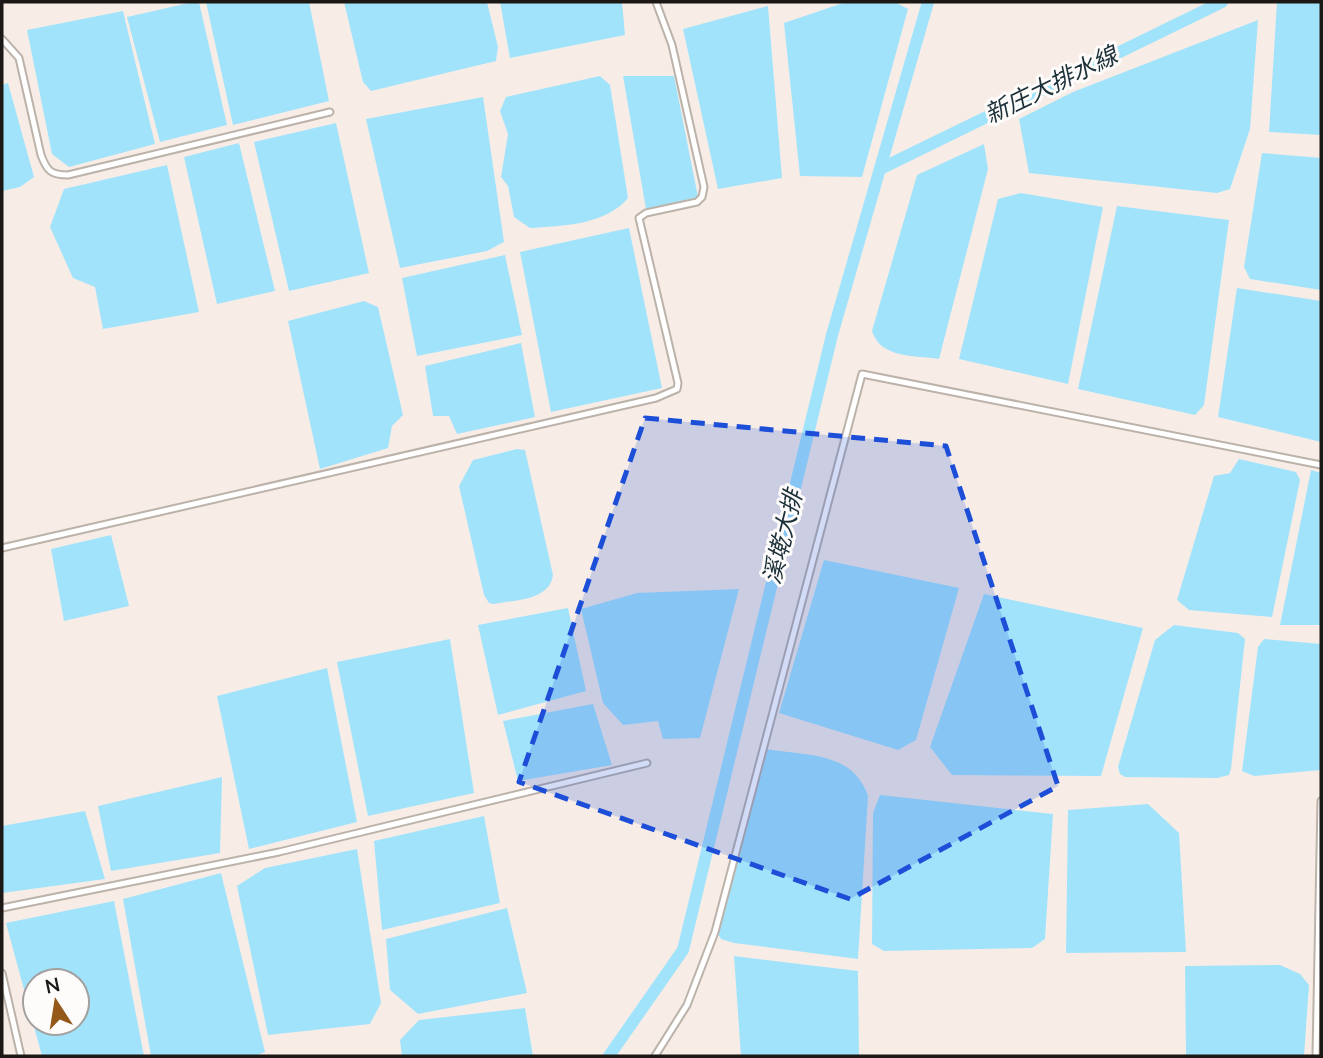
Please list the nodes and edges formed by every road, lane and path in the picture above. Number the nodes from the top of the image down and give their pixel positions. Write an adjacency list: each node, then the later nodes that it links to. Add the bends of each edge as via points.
1 (656, 2): 5 (lane, via 672,45 704,187 697,202 639,218 677,389 656,398)
2 (2, 38): 3 (lane, via 19,58 41,155 54,175)
3 (330, 112)
4 (1321, 465): 11 (lane, via 862,374 715,932 687,1005)
5 (2, 548)
6 (648, 763): 8 (lane, via 291,849)
7 (1321, 801): 12 (lane)
8 (2, 908)
9 (2, 973): 10 (lane)
10 (21, 1056)
11 (655, 1056)
12 (1316, 1056)

